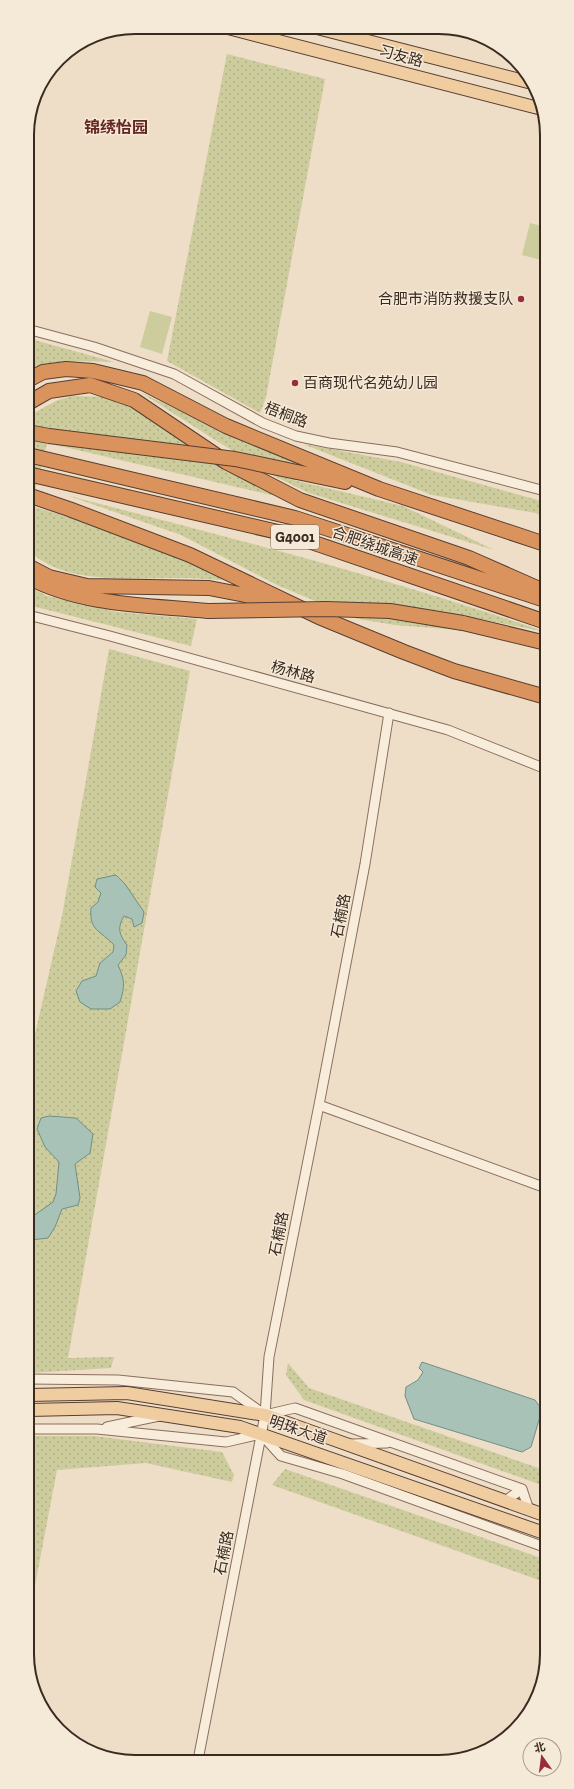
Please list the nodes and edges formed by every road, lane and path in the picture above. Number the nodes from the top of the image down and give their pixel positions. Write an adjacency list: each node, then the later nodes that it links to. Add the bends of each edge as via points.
1 (251, 34): 4 (main road, 习友路)
2 (340, 34): 3 (main road, 习友路)
3 (523, 81)
4 (536, 107)
5 (34, 331): 12 (street, 梧桐路, via 94,347 174,374 263,423 296,436 397,452)
6 (34, 377): 11 (highway, via 43,372 66,369 93,371 143,383 226,426)
7 (34, 400): 17 (highway, via 49,391 90,385 134,400 226,462 300,500 468,558)
8 (34, 433): 11 (highway, bridge, via 235,459)
9 (34, 456): 18 (highway, 合肥绕城高速 / G4001, via 295,518)
10 (34, 475): 21 (highway, 合肥绕城高速 / G4001, via 291,535)
11 (379, 489): 14 (highway)
12 (540, 490)
13 (34, 497): 20 (highway, via 190,555)
14 (540, 542)
15 (34, 569): 20 (highway, via 49,577 87,586 209,588 245,595)
16 (34, 580): 22 (highway, bridge, via 78,595 114,602 208,611 326,609 390,612 463,623)
17 (540, 589)
18 (540, 598)
19 (34, 617): 24 (street, 杨林路)
20 (320, 617): 23 (highway, via 454,671)
21 (540, 620)
22 (540, 642)
23 (540, 695)
24 (389, 713): 25 (street, 杨林路, via 448,730); 26 (street, 石楠路, via 365,864)
25 (540, 767)
26 (319, 1105): 27 (street); 34 (street, 石楠路, via 269,1357)
27 (540, 1186)
28 (34, 1379): 29 (street)
29 (129, 1382): 31 (street); 34 (street, via 233,1392)
30 (34, 1395): 31 (main road, 明珠大道, via 127,1393)
31 (186, 1403): 34 (main road, 明珠大道)
32 (34, 1410): 33 (main road, 明珠大道, via 117,1408)
33 (163, 1415): 36 (street); 37 (main road, 明珠大道, via 240,1427)
34 (265, 1415): 37 (street, 石楠路); 38 (street, via 295,1408); 39 (main road, 明珠大道)
35 (34, 1429): 36 (street)
36 (98, 1429): 37 (street, via 226,1442)
37 (261, 1434): 40 (main road, 明珠大道); 41 (street, via 281,1456); 48 (street, 石楠路)
38 (392, 1442): 39 (street); 42 (street)
39 (345, 1444): 43 (main road, 明珠大道)
40 (341, 1462): 41 (street); 46 (main road, 明珠大道)
41 (377, 1486): 47 (street)
42 (522, 1489): 43 (street); 44 (street)
43 (505, 1501): 44 (main road, 明珠大道)
44 (529, 1510): 45 (main road, 明珠大道)
45 (540, 1514)
46 (540, 1532)
47 (540, 1545)
48 (199, 1755)

